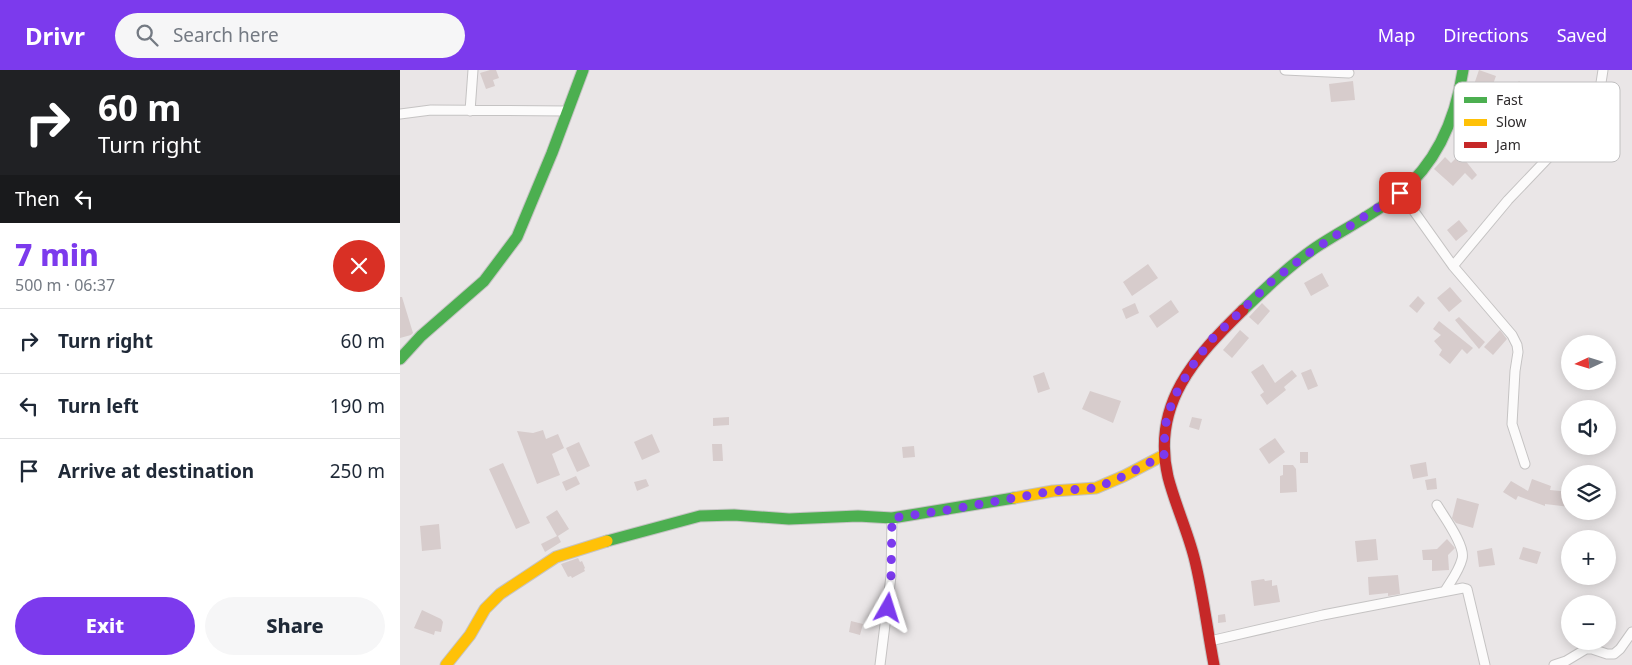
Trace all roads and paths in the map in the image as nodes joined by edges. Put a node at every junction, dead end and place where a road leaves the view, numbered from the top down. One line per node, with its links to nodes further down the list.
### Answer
1 (474, 70): 5 (street)
2 (582, 70): 7 (street)
3 (1285, 70): 4 (street)
4 (1349, 73)
5 (470, 110): 7 (street); 8 (street)
6 (1454, 110): 10 (street)
7 (568, 111): 12 (street)
8 (400, 114)
9 (1544, 162): 11 (street)
10 (1400, 193): 11 (street); 13 (street)
11 (1453, 266): 14 (street)
12 (400, 359)
13 (1164, 455): 16 (street); 19 (street)
14 (1525, 464)
15 (1437, 506): 17 (street)
16 (892, 518): 20 (street); 21 (street)
17 (1444, 591): 19 (street); 23 (street)
18 (1632, 632): 24 (street)
19 (1210, 641): 22 (street)
20 (446, 665)
21 (880, 665)
22 (1214, 665)
23 (1485, 665)
24 (1554, 665)

